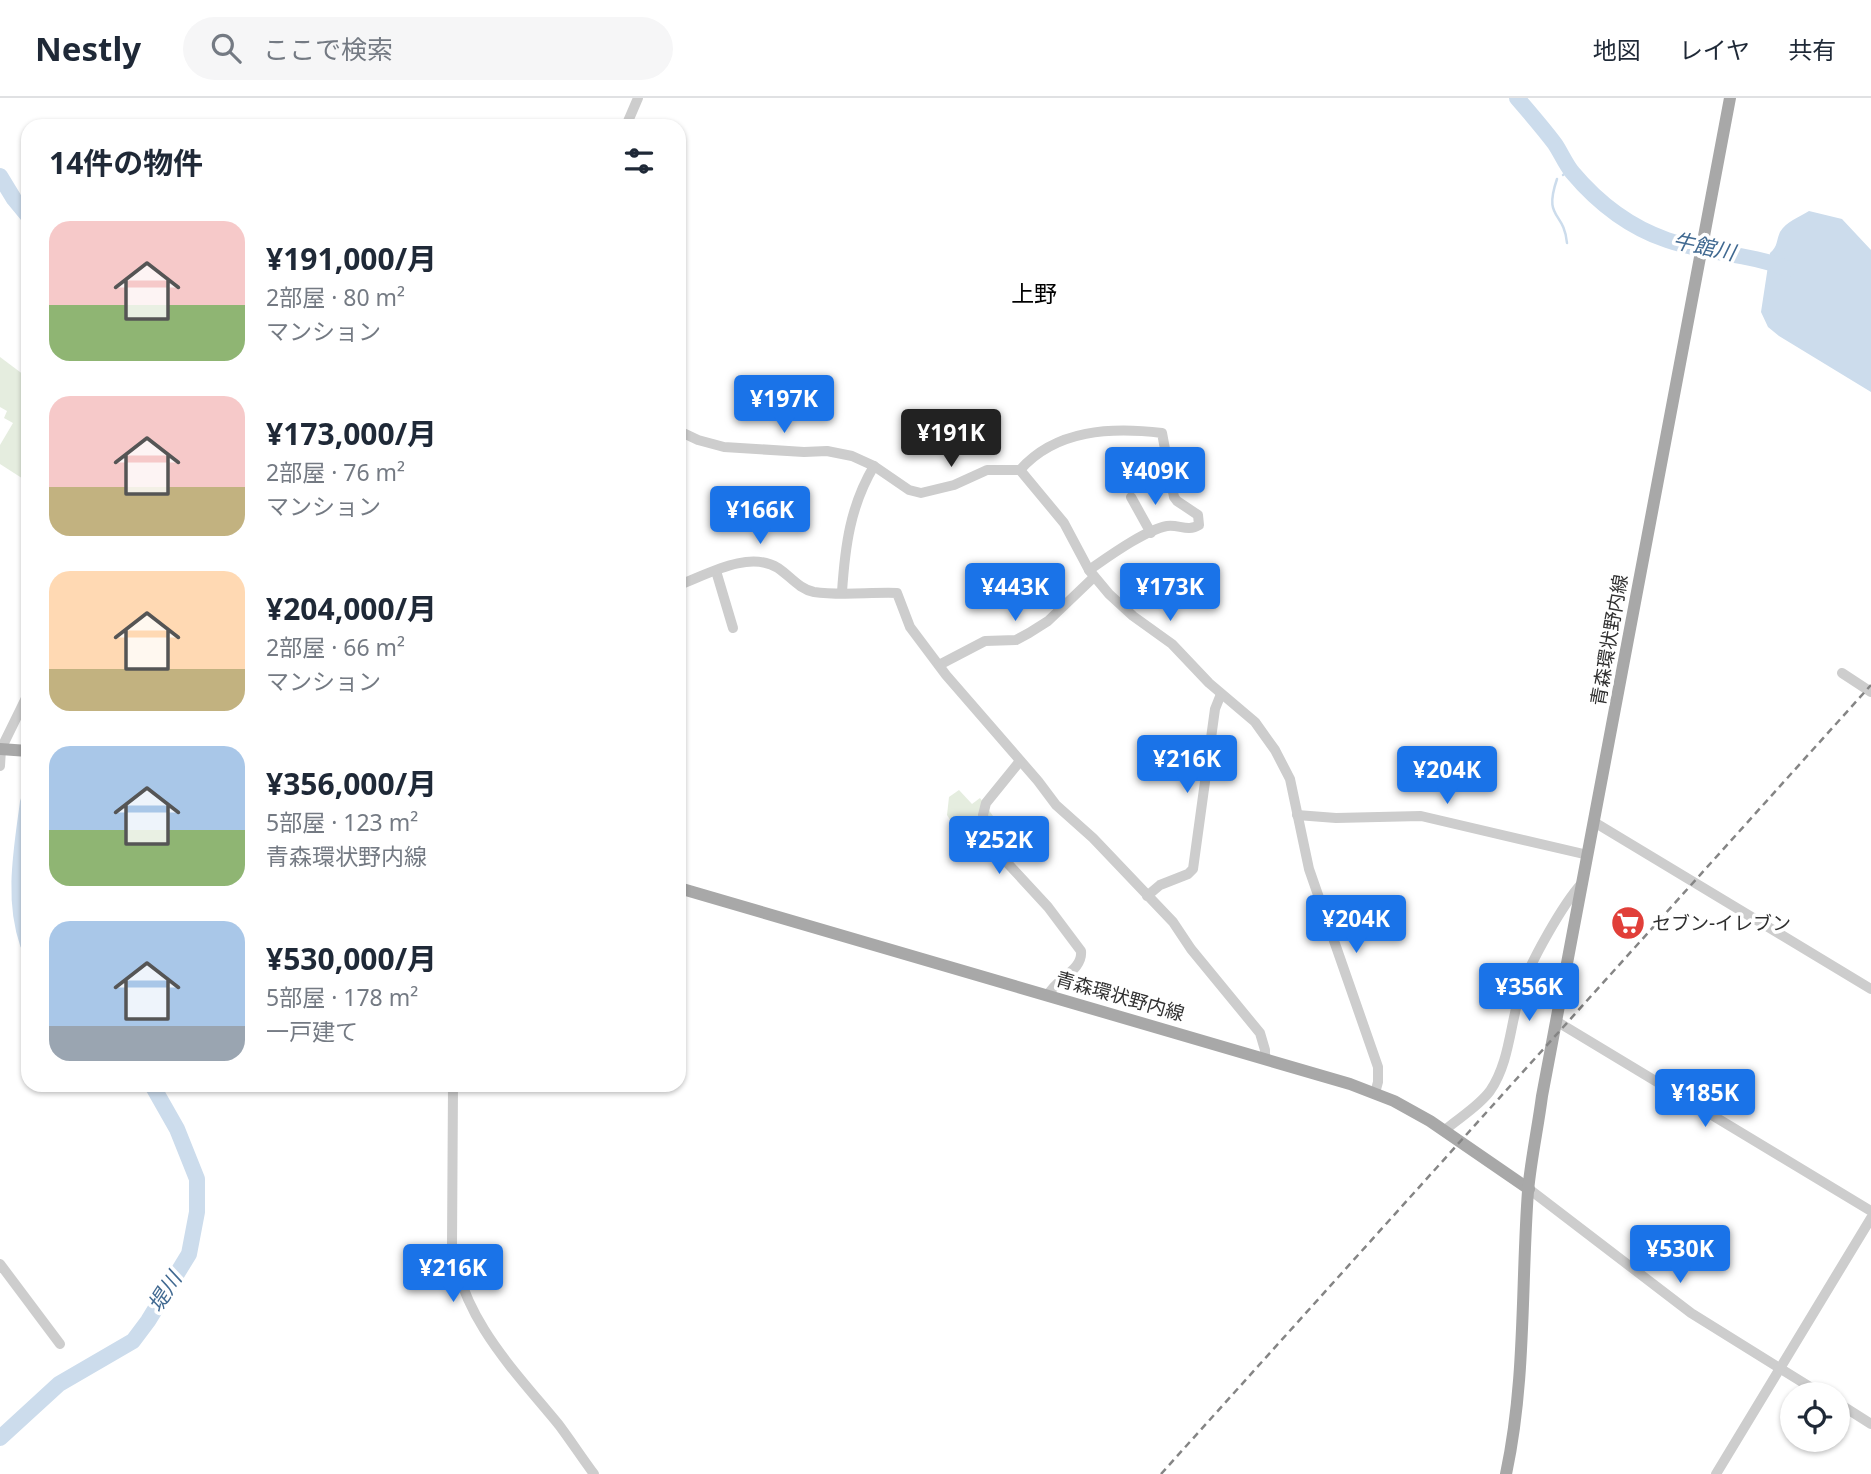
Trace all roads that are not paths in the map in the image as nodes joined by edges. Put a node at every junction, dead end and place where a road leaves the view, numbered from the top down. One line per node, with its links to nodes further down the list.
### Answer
1 (638, 98): 3 (street)
2 (1730, 98): 23 (main road, 青森環状野内線)
3 (629, 119)
4 (686, 434): 5 (street)
5 (874, 466): 6 (street); 12 (street)
6 (1020, 470): 8 (street); 10 (street)
7 (1131, 497): 8 (street)
8 (1151, 533): 10 (street)
9 (716, 571): 11 (street); 12 (street); 13 (street)
10 (1091, 574): 14 (street); 17 (street)
11 (686, 582)
12 (842, 592): 14 (street)
13 (733, 628)
14 (939, 665): 20 (street)
15 (1842, 673): 16 (street)
16 (1871, 692)
17 (1222, 694): 22 (street); 27 (street)
18 (21, 711): 19 (street)
19 (5, 749): 21 (street)
20 (1020, 761): 27 (street); 29 (street)
21 (0, 766)
22 (1297, 815): 24 (street); 33 (street)
23 (1594, 822): 24 (main road, 青森環状野内線); 28 (street)
24 (1588, 855): 25 (main road, 青森環状野内線)
25 (1582, 883): 30 (main road, 青森環状野内線); 34 (street)
26 (686, 890): 29 (main road, 青森環状野内線)
27 (1147, 896): 31 (street)
28 (1871, 989)
29 (1048, 995): 31 (main road, 青森環状野内線)
30 (1556, 1021): 35 (main road, 青森環状野内線); 36 (street)
31 (1265, 1058): 33 (main road, 青森環状野内線)
32 (453, 1092): 44 (street)
33 (1375, 1093): 34 (main road, 青森環状野内線)
34 (1445, 1130): 35 (main road, 青森環状野内線)
35 (1528, 1189): 40 (street); 45 (main road, 青森環状野内線)
36 (1871, 1211)
37 (1871, 1218): 40 (street)
38 (0, 1264): 39 (street)
39 (60, 1344)
40 (1780, 1369): 41 (street); 46 (street)
41 (1802, 1382)
42 (1850, 1411): 43 (street)
43 (1871, 1424)
44 (594, 1474)
45 (1506, 1474)
46 (1716, 1474)

